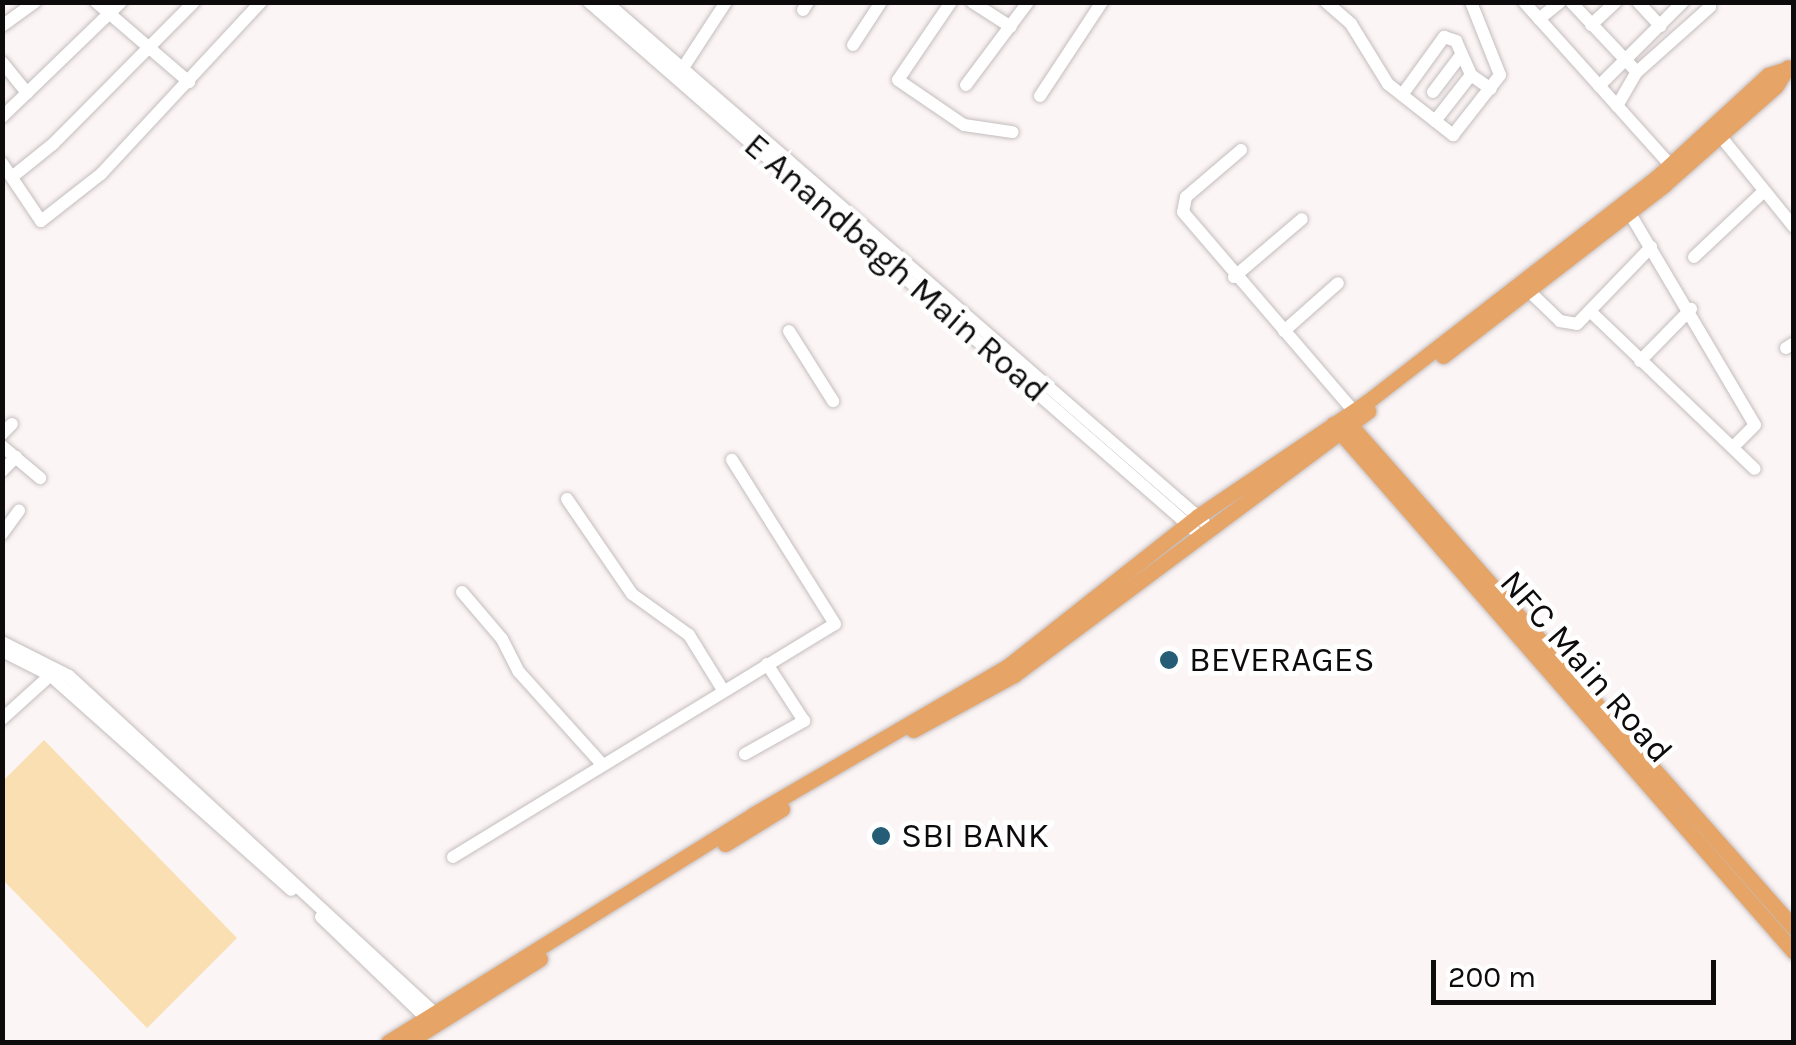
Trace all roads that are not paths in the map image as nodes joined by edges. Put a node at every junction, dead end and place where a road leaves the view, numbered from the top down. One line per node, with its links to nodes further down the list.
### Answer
1 (35, 2): 23 (street)
2 (96, 2): 24 (street)
3 (121, 2): 24 (street)
4 (194, 2): 31 (street)
5 (261, 2): 39 (street)
6 (589, 2): 36 (street, E Anandbagh Main Road)
7 (606, 2): 36 (street, E Anandbagh Main Road)
8 (726, 2): 36 (street)
9 (881, 2): 30 (street)
10 (952, 2): 50 (street)
11 (972, 2): 29 (street)
12 (1028, 2): 29 (street)
13 (1102, 2): 46 (street)
14 (1326, 2): 45 (street)
15 (1471, 2): 42 (street)
16 (1524, 2): 25 (street)
17 (1560, 2): 25 (street)
18 (1571, 2): 26 (street)
19 (1616, 2): 26 (street)
20 (1638, 2): 28 (street)
21 (1683, 2): 28 (street)
22 (1710, 7): 37 (street)
23 (16, 8): 27 (street)
24 (109, 15): 31 (street); 44 (street)
25 (1539, 19): 41 (street)
26 (1591, 25): 33 (street)
27 (2, 26)
28 (1660, 26): 33 (street)
29 (1011, 27): 40 (street)
30 (854, 45)
31 (151, 48): 39 (street); 55 (street)
32 (1460, 55): 38 (street); 43 (street); 45 (street)
33 (1624, 59): 37 (street); 41 (street)
34 (2, 62): 44 (street)
35 (1790, 66): 51 (main road); 54 (main road)
36 (681, 72): 81 (street, E Anandbagh Main Road)
37 (1637, 72): 47 (street)
38 (1471, 75): 42 (street); 49 (street)
39 (189, 82): 55 (street)
40 (966, 85)
41 (1598, 86): 47 (street)
42 (1491, 89): 49 (street)
43 (1433, 92)
44 (28, 93): 48 (street)
45 (1402, 95): 49 (street)
46 (1040, 96)
47 (1616, 106): 54 (street)
48 (2, 117)
49 (1435, 122)
50 (1012, 132)
51 (1720, 137): 56 (street); 57 (main road)
52 (1241, 150): 62 (street)
53 (2, 163): 55 (street)
54 (1670, 166): 71 (main road)
55 (12, 177)
56 (1763, 192): 58 (street); 61 (street)
57 (1629, 212): 60 (street); 64 (main road)
58 (1790, 218)
59 (1302, 219): 62 (street)
60 (1651, 247): 65 (street); 66 (street)
61 (1694, 257)
62 (1234, 277): 67 (street)
63 (1338, 284): 67 (street)
64 (1528, 290): 66 (street); 71 (main road)
65 (1691, 309): 69 (street); 73 (street)
66 (1590, 312): 69 (street)
67 (1284, 331): 71 (street)
68 (789, 332): 70 (street)
69 (1640, 361): 73 (street)
70 (833, 401)
71 (1343, 421): 81 (main road); 93 (main road, NFC Main Road); 94 (main road, NFC Main Road)
72 (2, 446): 74 (street)
73 (1732, 447): 76 (street)
74 (16, 457): 77 (street); 78 (street)
75 (732, 460): 86 (street)
76 (1754, 469)
77 (2, 472)
78 (40, 478)
79 (567, 499): 88 (street)
80 (20, 511): 82 (street)
81 (1199, 526): 95 (main road)
82 (2, 534)
83 (462, 592): 91 (street)
84 (2, 642): 87 (street)
85 (2, 651): 87 (street)
86 (767, 664): 88 (street); 90 (street)
87 (54, 672): 89 (street); 95 (street)
88 (723, 690): 91 (street)
89 (2, 719)
90 (745, 754)
91 (601, 763): 92 (street)
92 (453, 857)
93 (1794, 928)
94 (1794, 952)
95 (435, 1019): 96 (main road); 97 (main road)
96 (388, 1042)
97 (408, 1042)

